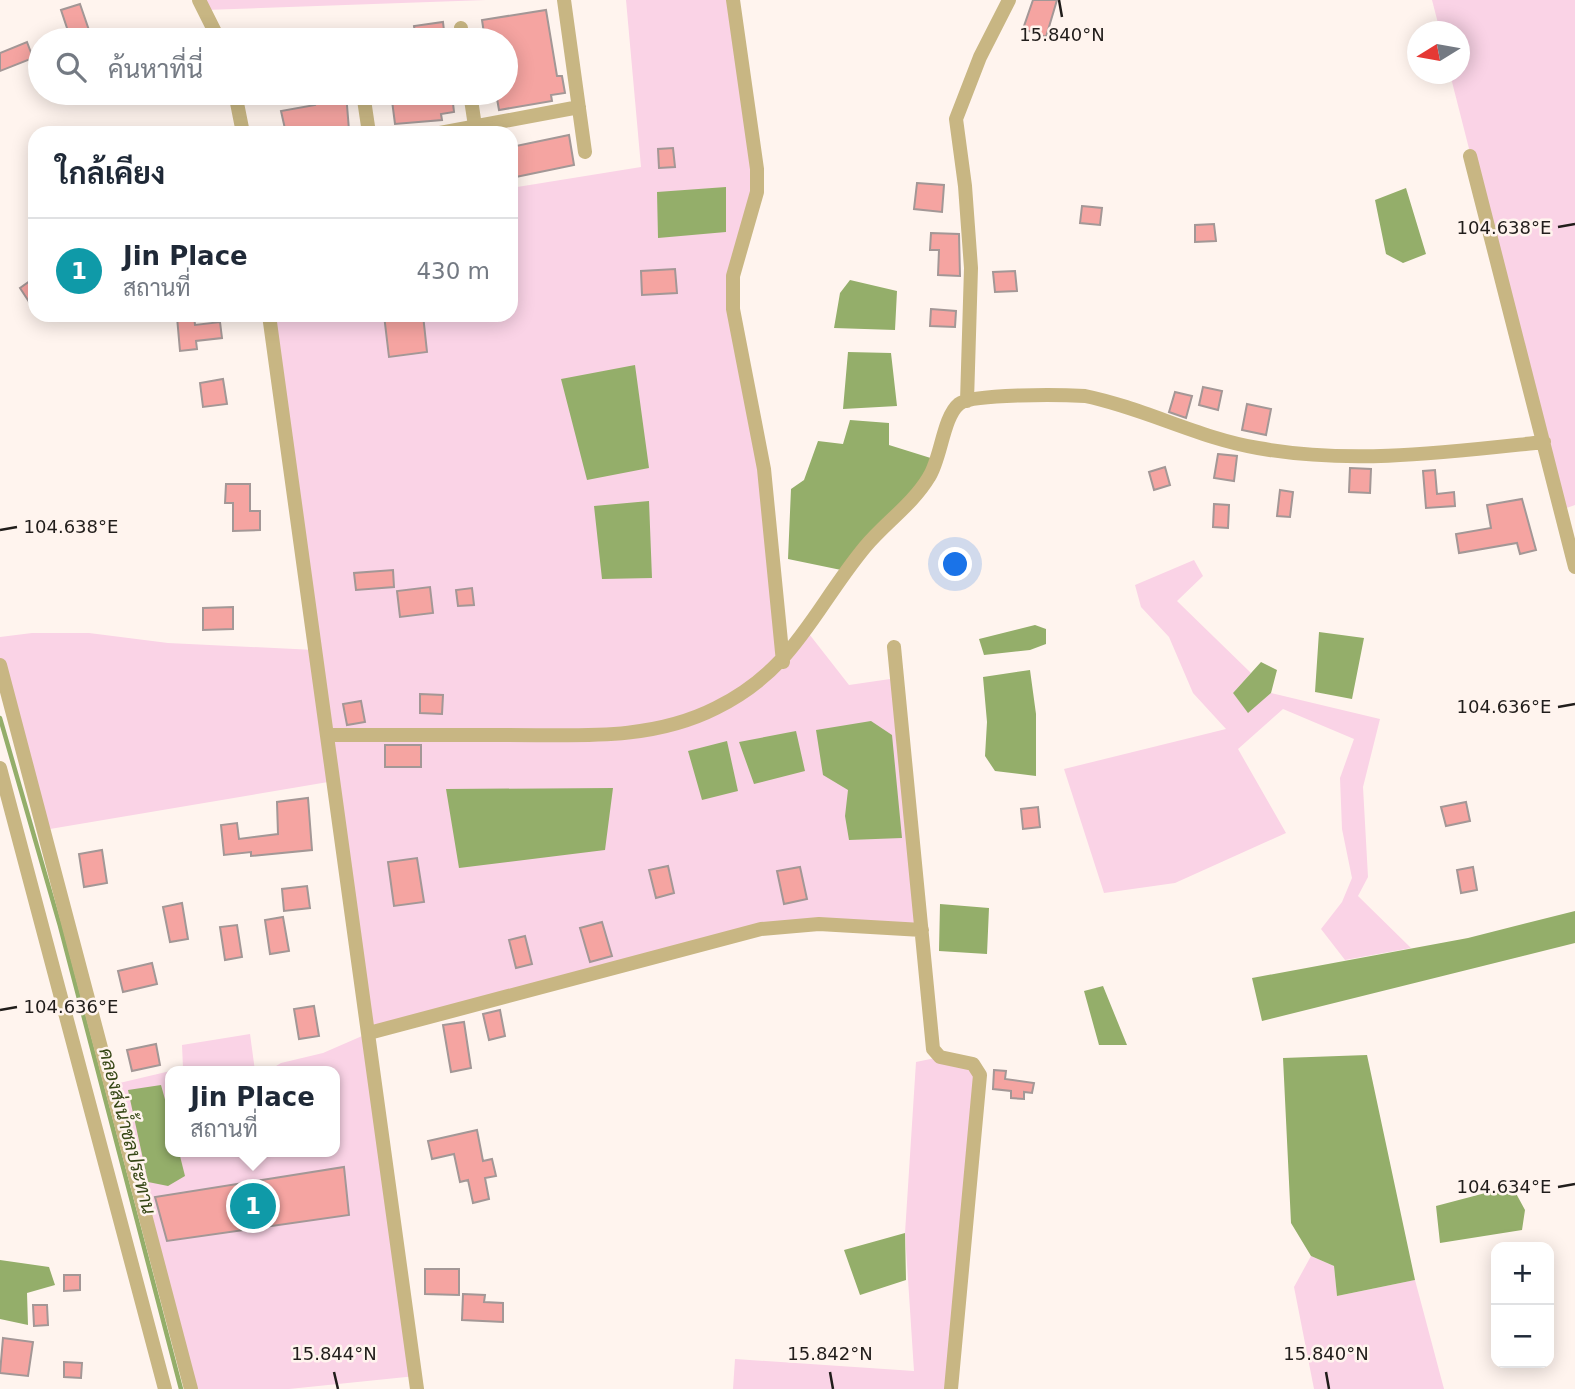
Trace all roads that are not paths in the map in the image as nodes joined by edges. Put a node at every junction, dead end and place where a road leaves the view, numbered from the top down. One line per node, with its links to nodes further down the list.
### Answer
1 (199, 0): 5 (street)
2 (564, 0): 9 (street)
3 (733, 0): 21 (street)
4 (1009, 0): 16 (street)
5 (213, 28)
6 (237, 105): 10 (street)
7 (365, 105): 11 (street)
8 (472, 105): 12 (street)
9 (579, 107): 12 (street); 13 (street)
10 (242, 126)
11 (368, 126)
12 (475, 126)
13 (585, 152)
14 (1470, 156): 17 (street)
15 (270, 322): 23 (street)
16 (967, 401): 17 (street); 21 (street)
17 (1544, 442): 18 (street)
18 (1568, 508): 19 (street)
19 (1575, 567)
20 (894, 647): 25 (street)
21 (783, 662): 23 (street)
22 (0, 665): 28 (street)
23 (328, 735): 26 (street)
24 (0, 768): 27 (street)
25 (922, 930): 26 (street); 30 (street)
26 (369, 1033): 29 (street)
27 (164, 1389)
28 (191, 1389)
29 (417, 1389)
30 (951, 1389)

